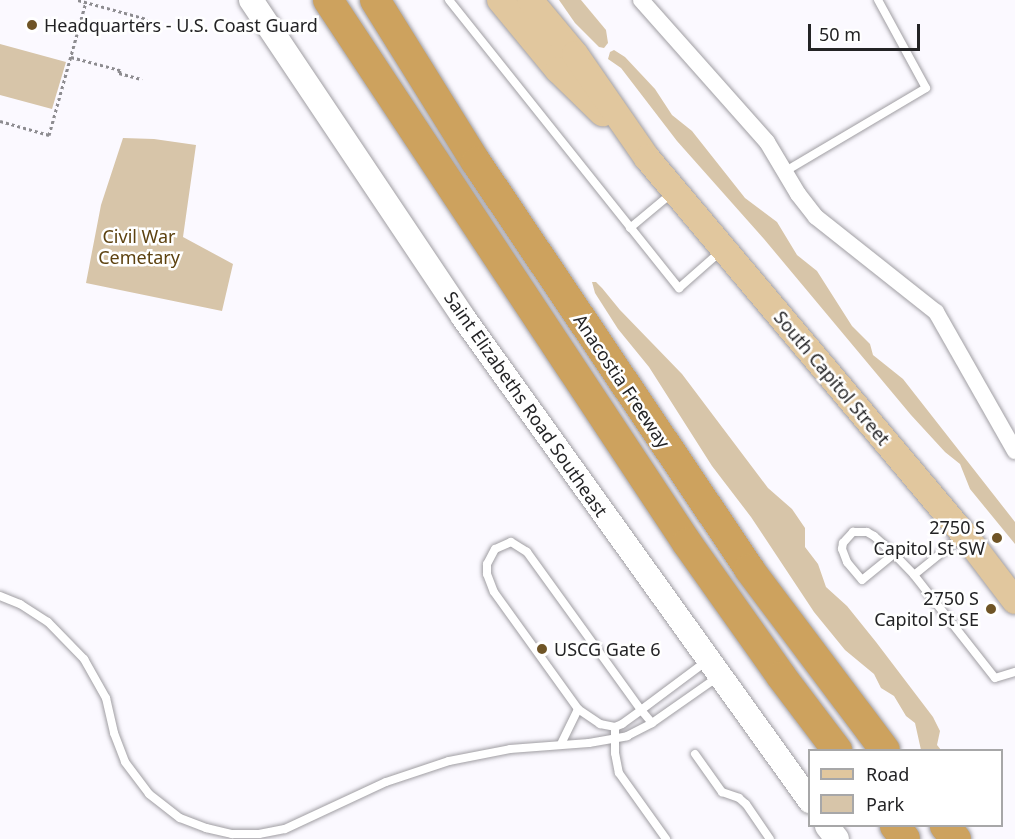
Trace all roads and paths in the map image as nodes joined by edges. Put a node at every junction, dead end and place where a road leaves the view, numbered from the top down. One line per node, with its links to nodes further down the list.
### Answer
1 (78, 0): 10 (path)
2 (251, 0): 26 (main road, Saint Elizabeths Road Southeast)
3 (328, 0): 34 (highway, Anacostia Freeway)
4 (375, 0): 35 (highway, Anacostia Freeway)
5 (449, 0): 18 (lane)
6 (500, 0): 15 (main road)
7 (530, 0): 15 (main road)
8 (641, 0): 16 (street)
9 (878, 0): 16 (lane)
10 (86, 2): 11 (path); 12 (path)
11 (147, 19)
12 (71, 57): 13 (path); 14 (path)
13 (142, 79)
14 (0, 121)
15 (647, 158): 17 (main road, South Capitol Street)
16 (784, 172): 20 (street)
17 (675, 191): 18 (lane); 19 (main road, South Capitol Street)
18 (630, 228): 19 (lane)
19 (724, 249): 21 (main road, South Capitol Street)
20 (1015, 451)
21 (964, 534): 23 (lane); 25 (main road, South Capitol Street)
22 (894, 554): 22 (lane); 23 (lane)
23 (914, 575): 27 (lane)
24 (0, 596): 33 (lane)
25 (1015, 601)
26 (714, 668): 29 (lane); 30 (lane); 37 (main road, Saint Elizabeths Road Southeast)
27 (1015, 672)
28 (578, 709): 29 (lane); 31 (lane); 33 (lane)
29 (641, 711): 30 (lane); 31 (lane)
30 (652, 723): 32 (lane)
31 (615, 727): 32 (lane)
32 (616, 740): 33 (lane); 39 (lane)
33 (561, 744)
34 (836, 749)
35 (884, 749)
36 (695, 754): 40 (lane)
37 (808, 798)
38 (947, 827): 41 (highway)
39 (666, 839)
40 (770, 839)
41 (956, 839)

